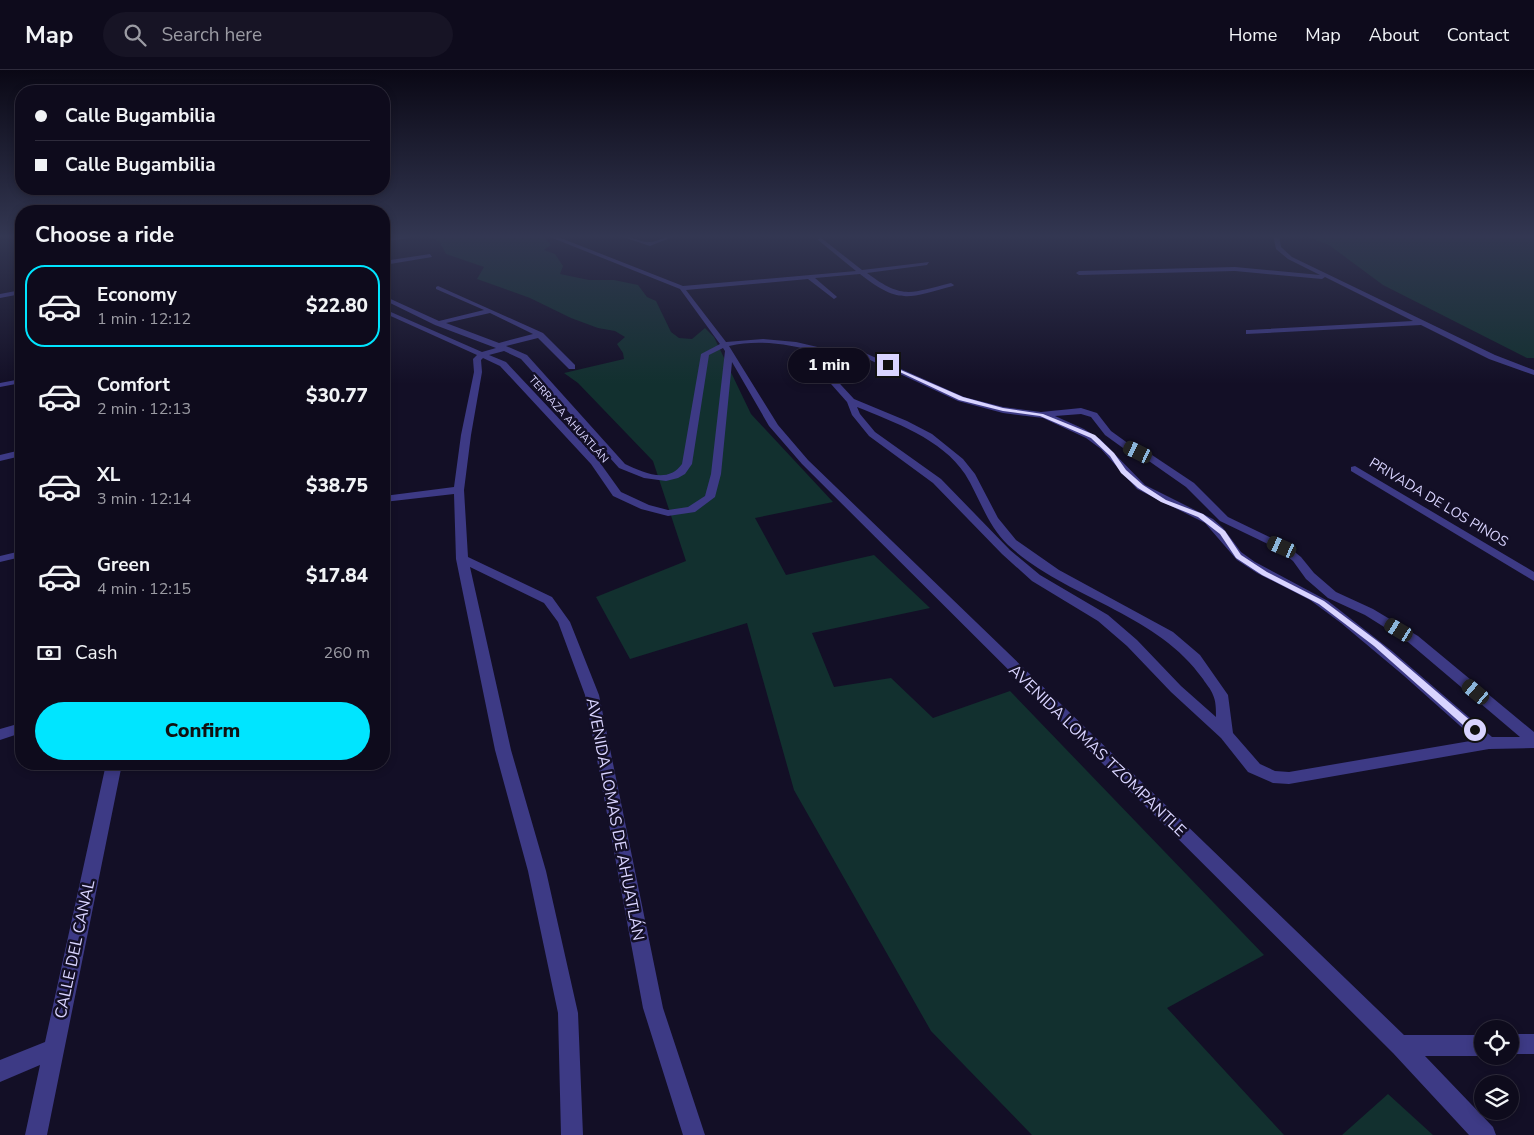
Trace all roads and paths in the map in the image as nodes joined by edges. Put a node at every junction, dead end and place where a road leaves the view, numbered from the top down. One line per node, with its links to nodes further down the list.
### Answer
1 (674, 285): 10 (street)
2 (720, 285): 10 (street)
3 (819, 285): 13 (street)
4 (883, 285): 5 (street)
5 (951, 285)
6 (1344, 285): 18 (street)
7 (15, 286): 8 (street)
8 (0, 288)
9 (438, 288): 15 (street)
10 (682, 288): 22 (street, AVENIDA LOMAS TZOMPANTLE)
11 (15, 293): 12 (street)
12 (0, 296)
13 (834, 297)
14 (390, 301): 17 (street, TERRAZA AHUATLÁN)
15 (491, 311): 17 (street); 20 (street)
16 (390, 315): 23 (street, TERRAZA AHUATLÁN)
17 (438, 323): 21 (street, TERRAZA AHUATLÁN)
18 (1422, 323): 19 (street); 26 (street)
19 (1249, 332)
20 (540, 335): 21 (street); 25 (street)
21 (501, 347): 22 (street, TERRAZA AHUATLÁN); 23 (street)
22 (726, 348): 23 (street, TERRAZA AHUATLÁN); 24 (street); 24 (street); 58 (street, AVENIDA LOMAS TZOMPANTLE)
23 (479, 352): 38 (street)
24 (819, 353): 31 (street); 32 (street)
25 (572, 367)
26 (1534, 373)
27 (15, 382): 28 (street)
28 (0, 385)
29 (15, 388): 30 (street)
30 (0, 391)
31 (851, 401): 45 (street); 47 (street)
32 (1041, 415): 33 (street); 34 (street)
33 (1108, 433): 34 (street); 40 (street)
34 (1093, 437): 41 (street)
35 (15, 454): 36 (street)
36 (0, 458)
37 (1355, 468): 46 (street, PRIVADA DE LOS PINOS)
38 (460, 490): 39 (street); 44 (street)
39 (390, 498)
40 (1224, 519): 41 (street); 48 (street)
41 (1210, 522): 48 (street)
42 (15, 555): 43 (street)
43 (0, 559)
44 (462, 559): 62 (street); 63 (street, AVENIDA LOMAS DE AHUATLÁN)
45 (1055, 572): 47 (street); 50 (street)
46 (1534, 577)
47 (1036, 578): 50 (street)
48 (1327, 599): 52 (street); 53 (street)
49 (15, 730): 51 (street)
50 (1226, 734): 53 (street)
51 (0, 735)
52 (1534, 741): 53 (street)
53 (1489, 743)
54 (113, 770): 59 (street, CALLE DEL CANAL)
55 (1474, 1044): 58 (street)
56 (1519, 1044): 57 (street)
57 (1534, 1044)
58 (1400, 1046): 64 (street, AVENIDA LOMAS TZOMPANTLE)
59 (53, 1049): 60 (street); 61 (street, CALLE DEL CANAL)
60 (0, 1071)
61 (36, 1135)
62 (572, 1135)
63 (694, 1135)
64 (1485, 1135)

